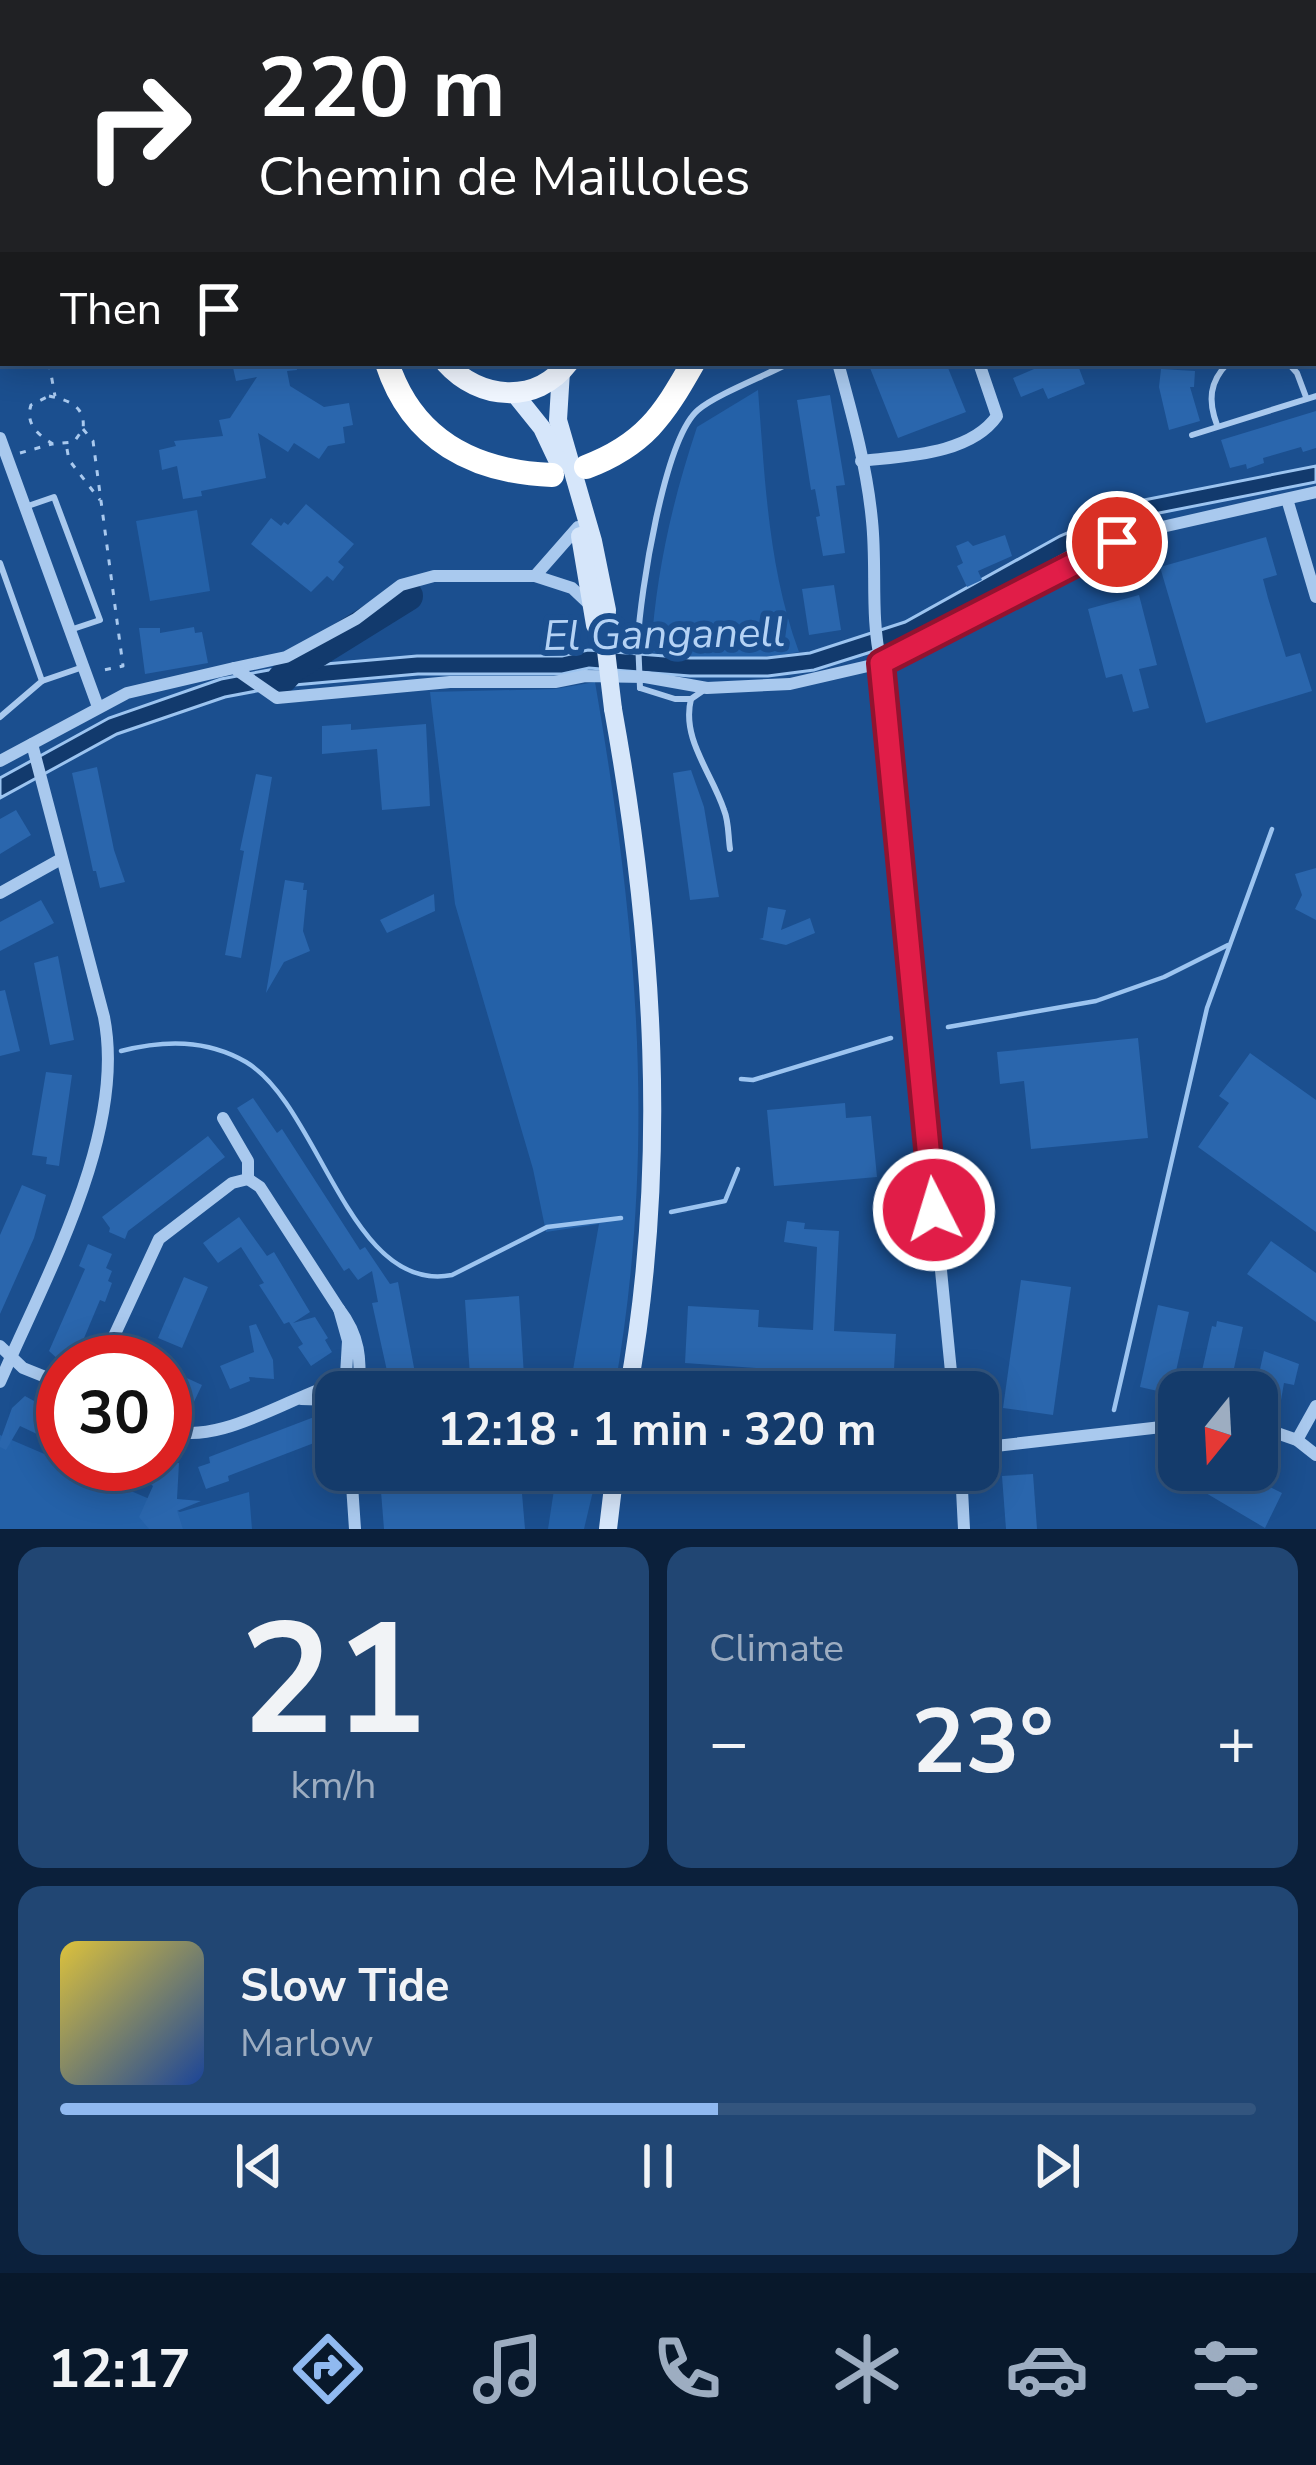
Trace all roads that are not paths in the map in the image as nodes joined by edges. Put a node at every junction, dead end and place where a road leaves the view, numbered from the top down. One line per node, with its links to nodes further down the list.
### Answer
1 (389, 366): 19 (highway)
2 (450, 366): 10 (main road)
3 (691, 366): 18 (highway)
4 (783, 366): 35 (lane, bridge)
5 (839, 366): 17 (street)
6 (980, 366): 17 (street)
7 (1226, 366): 13 (lane)
8 (1291, 366): 12 (lane)
9 (565, 367): 10 (main road); 16 (main road)
10 (514, 393): 16 (main road)
11 (1316, 396): 12 (lane)
12 (1306, 398): 13 (lane)
13 (1217, 425): 14 (lane)
14 (1192, 435)
15 (0, 438): 22 (street)
16 (559, 446): 23 (main road); 29 (main road)
17 (861, 461): 30 (street)
18 (586, 467)
19 (551, 475)
20 (1316, 492): 21 (street)
21 (1287, 499): 26 (street); 30 (street)
22 (25, 507): 28 (street); 28 (lane)
23 (578, 527): 25 (street); 27 (main road)
24 (0, 563): 33 (lane)
25 (536, 576): 27 (street); 32 (street)
26 (1316, 597)
27 (592, 606): 29 (main road)
28 (69, 630): 31 (street)
29 (605, 642): 49 (main road, bridge)
30 (880, 660): 34 (street); 50 (street)
31 (84, 671): 33 (lane); 36 (street)
32 (237, 671): 34 (street); 36 (street)
33 (42, 681): 37 (lane)
34 (707, 688): 35 (lane)
35 (691, 699): 40 (lane)
36 (98, 707): 38 (street)
37 (0, 717)
38 (34, 750): 39 (street); 41 (street)
39 (0, 761)
40 (730, 849)
41 (61, 859): 42 (street); 47 (street)
42 (0, 893)
43 (223, 1118): 44 (street)
44 (248, 1179): 45 (street); 48 (street)
45 (114, 1335)
46 (0, 1346): 47 (street)
47 (10, 1358): 51 (street); 52 (street)
48 (357, 1371)
49 (632, 1371)
50 (951, 1371)
51 (36, 1373)
52 (0, 1382)
53 (315, 1388): 54 (street)
54 (293, 1400): 55 (street); 59 (street)
55 (315, 1400)
56 (1316, 1406): 60 (street)
57 (1158, 1427): 61 (street)
58 (1278, 1433): 60 (street)
59 (192, 1435)
60 (1298, 1440): 62 (street)
61 (999, 1446)
62 (1316, 1455)
63 (353, 1491): 66 (street)
64 (613, 1491): 67 (main road)
65 (962, 1491): 68 (street)
66 (356, 1529)
67 (608, 1529)
68 (964, 1529)

